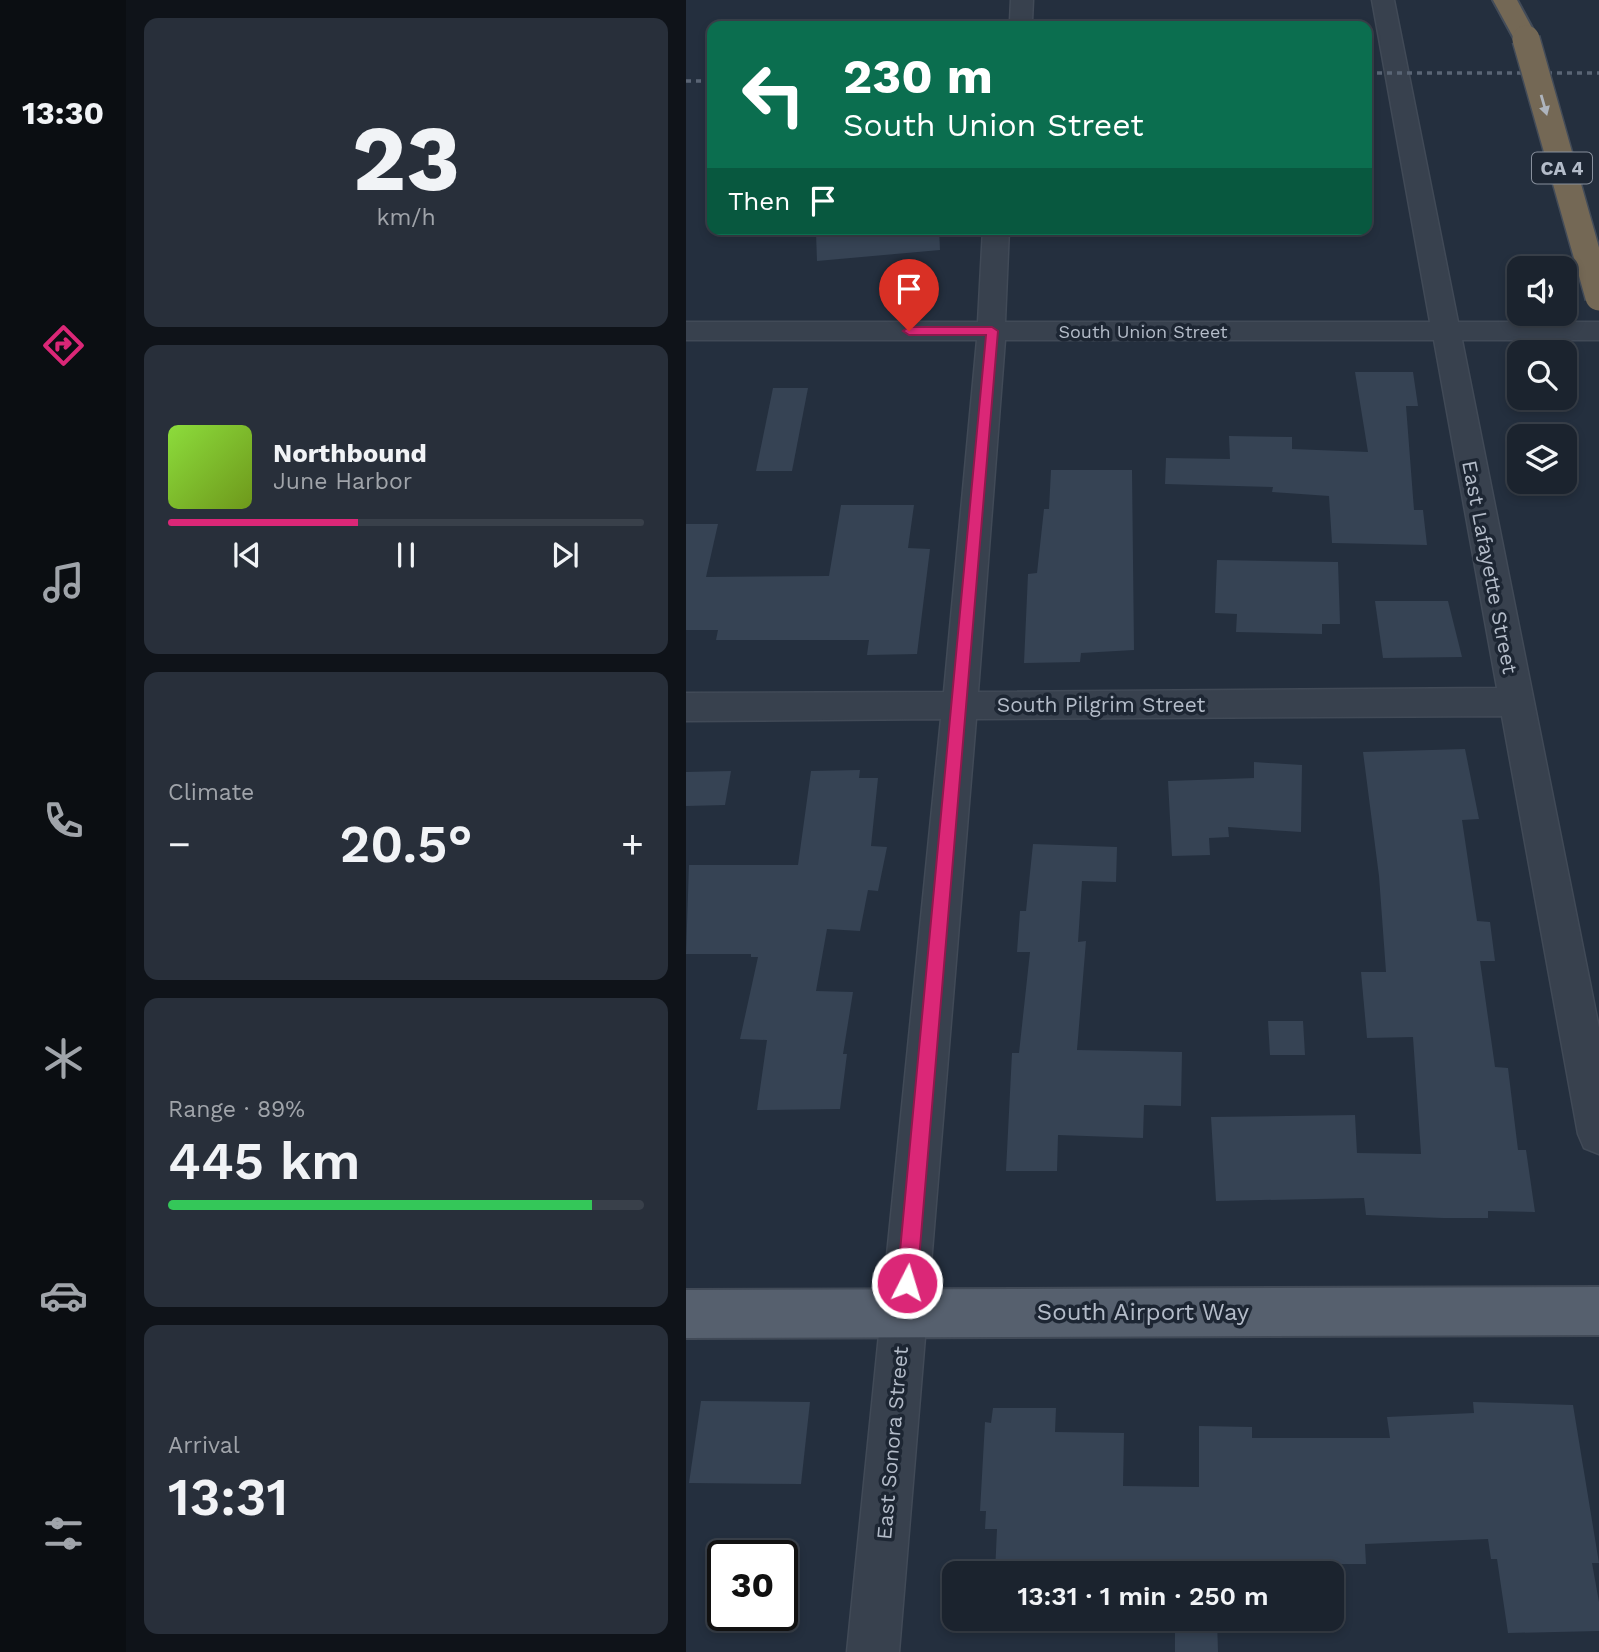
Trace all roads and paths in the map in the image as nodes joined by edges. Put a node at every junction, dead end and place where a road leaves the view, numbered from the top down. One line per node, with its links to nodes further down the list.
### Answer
1 (1383, 0): 10 (street, East Lafayette Street)
2 (1505, 0): 4 (highway)
3 (1515, 0): 4 (highway, CA 4)
4 (1526, 39): 6 (highway, CA 4, one-way to 6, bridge)
5 (996, 235): 8 (street, East Sonora Street)
6 (1599, 297)
7 (686, 331): 8 (street, South Union Street)
8 (992, 331): 10 (street, South Union Street); 12 (street, East Sonora Street)
9 (1599, 331): 10 (street, South Union Street)
10 (1448, 332): 11 (street, East Lafayette Street)
11 (1516, 702): 12 (street, South Pilgrim Street); 14 (street, East Lafayette Street)
12 (959, 705): 13 (street, South Pilgrim Street); 16 (street, East Sonora Street)
13 (686, 707)
14 (1599, 1134)
15 (1599, 1311): 16 (main road, South Airport Way)
16 (904, 1313): 17 (main road, South Airport Way); 18 (street, East Sonora Street)
17 (686, 1314)
18 (873, 1652)

